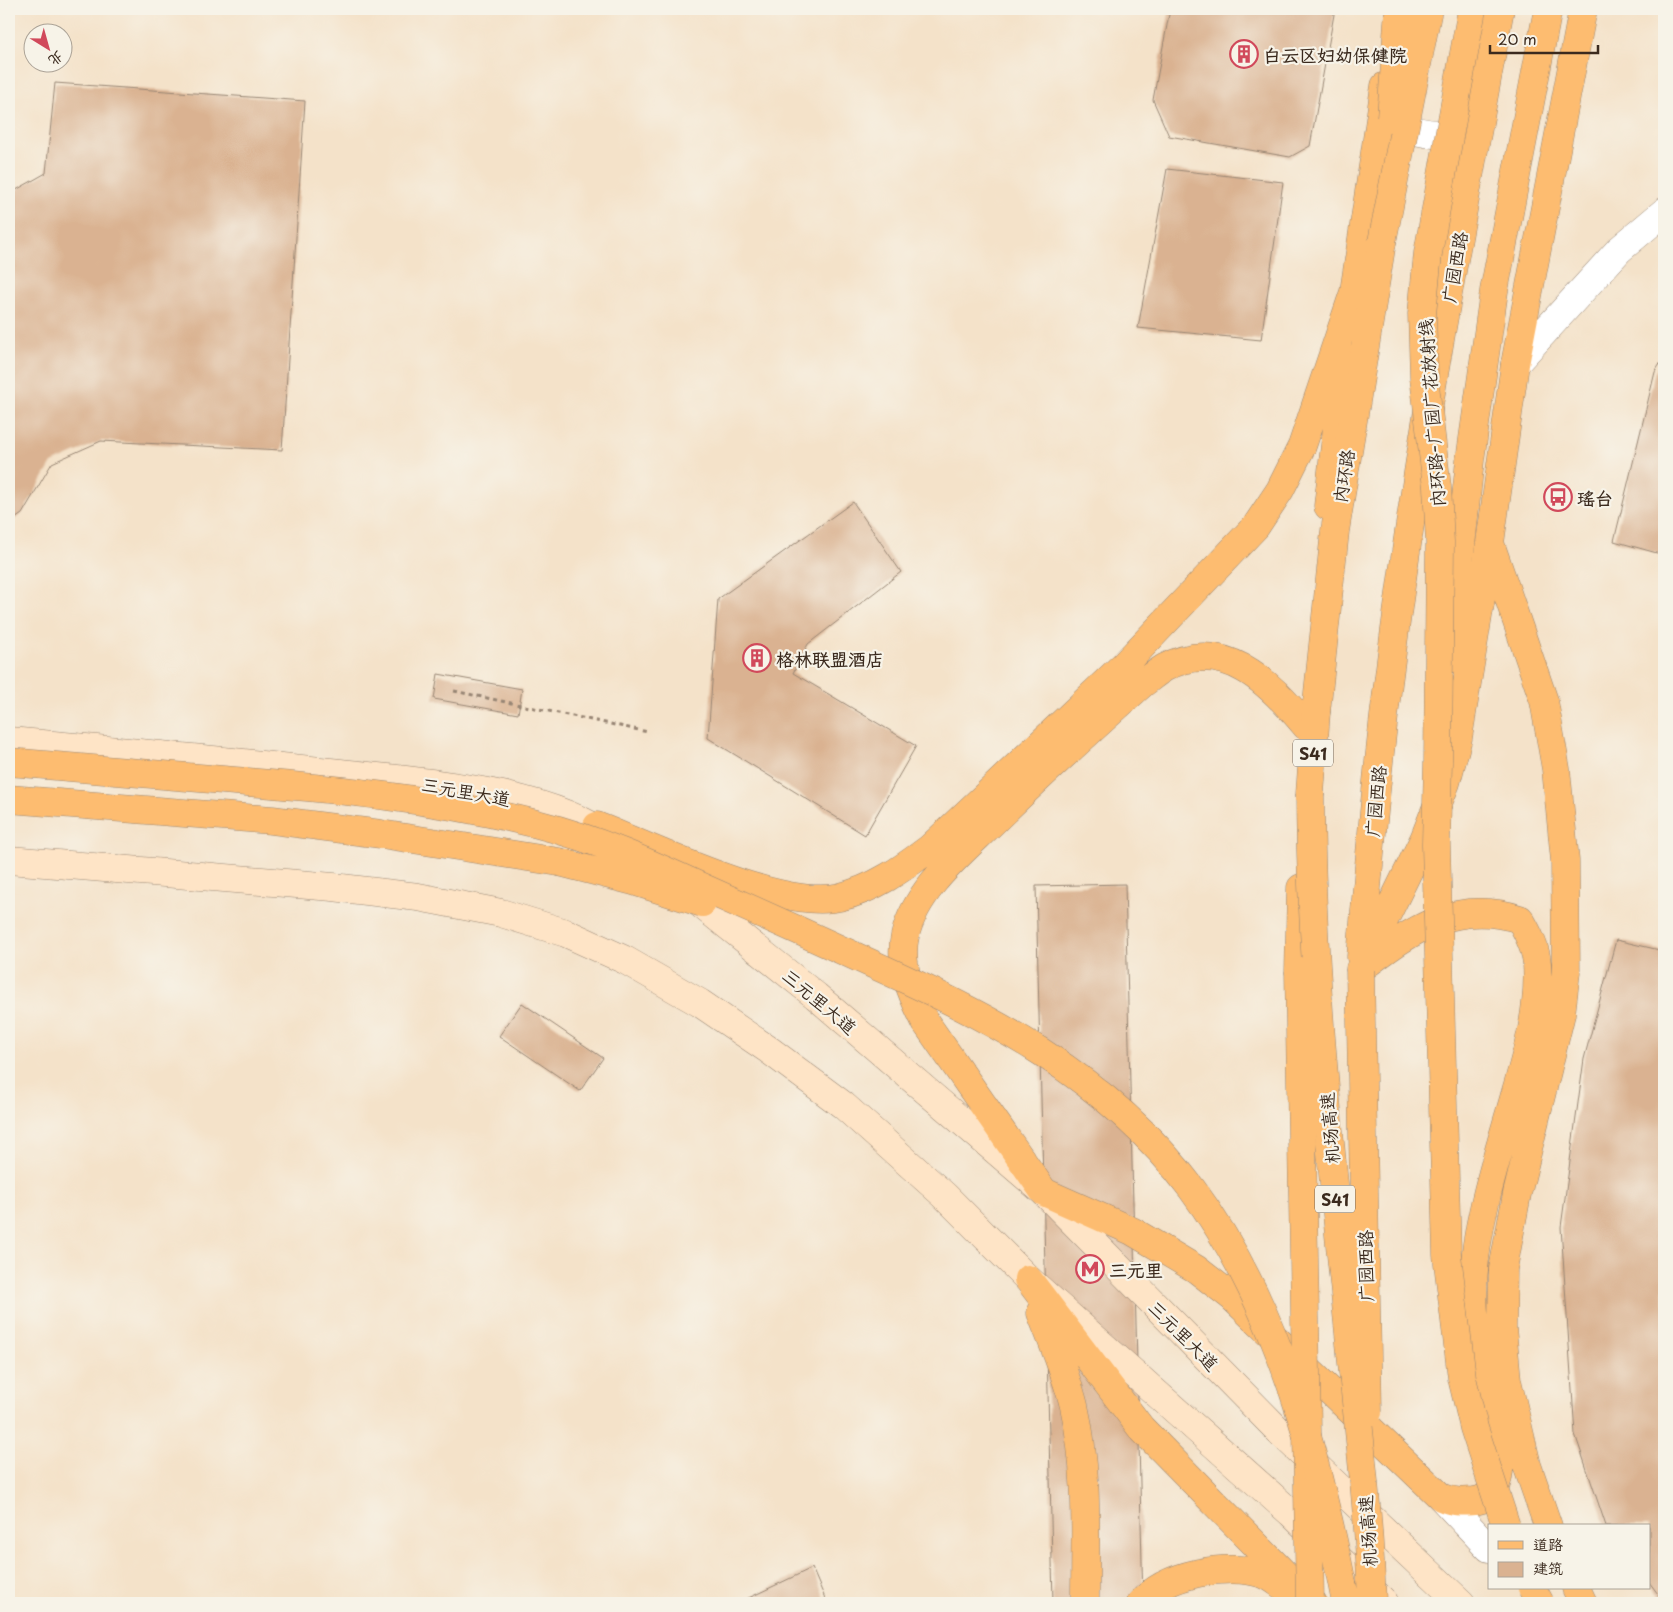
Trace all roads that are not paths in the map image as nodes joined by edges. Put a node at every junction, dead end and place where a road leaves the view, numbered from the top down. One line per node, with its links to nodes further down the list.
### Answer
1 (1399, 9): 7 (main road); 10 (main road, bridge)
2 (1428, 9): 10 (main road, bridge)
3 (1472, 9): 16 (main road, 内环路-广园广花放射线, bridge)
4 (1500, 9): 8 (main road, 广园西路)
5 (1548, 9): 16 (main road, bridge)
6 (1583, 9): 12 (main road)
7 (1381, 106): 8 (street); 11 (main road)
8 (1477, 132): 22 (main road, 广园西路)
9 (1664, 212): 12 (street)
10 (1382, 242): 14 (main road, 内环路)
11 (1355, 288): 14 (main road); 19 (main road)
12 (1515, 364): 13 (main road)
13 (1490, 543): 22 (main road); 27 (main road)
14 (1311, 719): 23 (main road); 34 (main road, bridge); 36 (main road, 机场高速 / S41, bridge)
15 (9, 741): 19 (main road, 三元里大道)
16 (1438, 761): 26 (main road, bridge)
17 (9, 762): 21 (main road, bridge)
18 (9, 799): 21 (main road, bridge)
19 (596, 826): 23 (main road, 三元里大道)
20 (9, 860): 24 (main road)
21 (877, 966): 35 (main road, bridge)
22 (1360, 969): 25 (main road); 36 (main road, 广园西路, bridge)
23 (1044, 1192): 25 (main road); 38 (main road, 三元里大道)
24 (1028, 1279): 32 (main road); 34 (main road); 37 (main road)
25 (1441, 1497): 28 (street)
26 (1505, 1524)
27 (1547, 1524)
28 (1488, 1547)
29 (1529, 1590): 39 (street)
30 (1533, 1590): 39 (main road, bridge)
31 (1577, 1590): 40 (main road)
32 (1085, 1603)
33 (1141, 1603): 34 (main road)
34 (1311, 1603)
35 (1346, 1603)
36 (1371, 1603)
37 (1385, 1603)
38 (1460, 1603)
39 (1541, 1603)
40 (1582, 1603)

